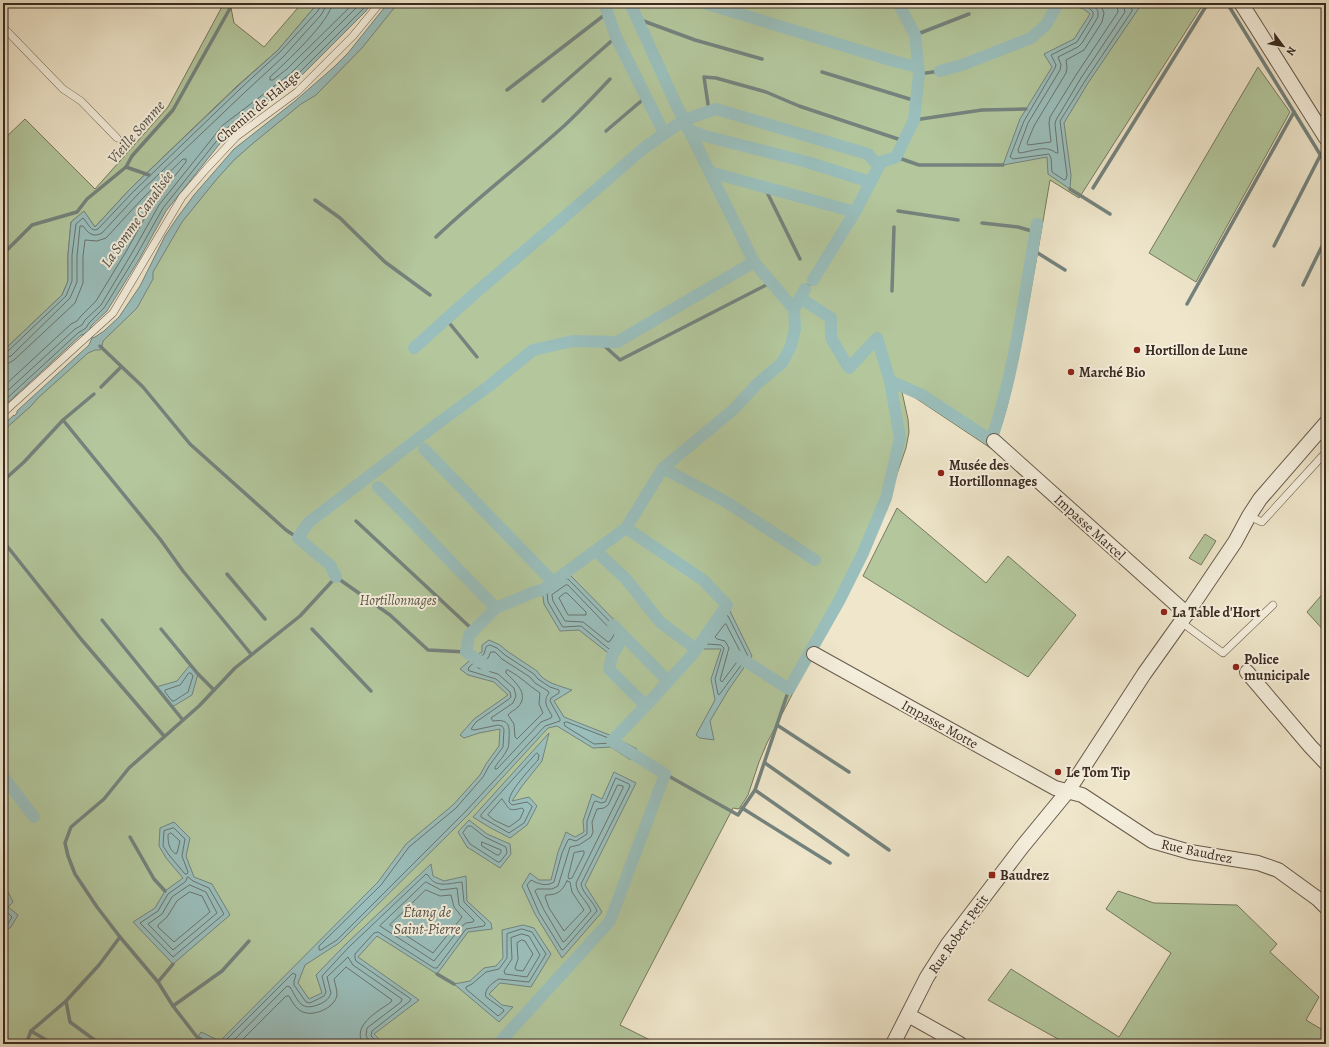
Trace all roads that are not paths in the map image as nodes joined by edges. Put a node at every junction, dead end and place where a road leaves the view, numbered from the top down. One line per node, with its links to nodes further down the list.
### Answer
1 (380, 3): 6 (lane, Chemin de Halage)
2 (1241, 3): 5 (street)
3 (3, 27): 4 (lane)
4 (117, 138)
5 (1326, 138)
6 (3, 413)
7 (1326, 423): 10 (street, Rue Robert Petit)
8 (994, 441): 12 (street, Impasse Marcel)
9 (1326, 452): 10 (lane)
10 (1249, 516): 12 (street, Rue Robert Petit)
11 (1273, 605): 12 (lane)
12 (1184, 618): 16 (street, Rue Robert Petit)
13 (814, 654): 16 (street, Impasse Motte)
14 (1247, 672): 15 (street)
15 (1326, 763)
16 (1068, 791): 17 (street, Rue Baudrez); 18 (street, Rue Robert Petit)
17 (1326, 906)
18 (908, 1015): 19 (street, Rue Robert Petit); 20 (street)
19 (893, 1044)
20 (960, 1044)

